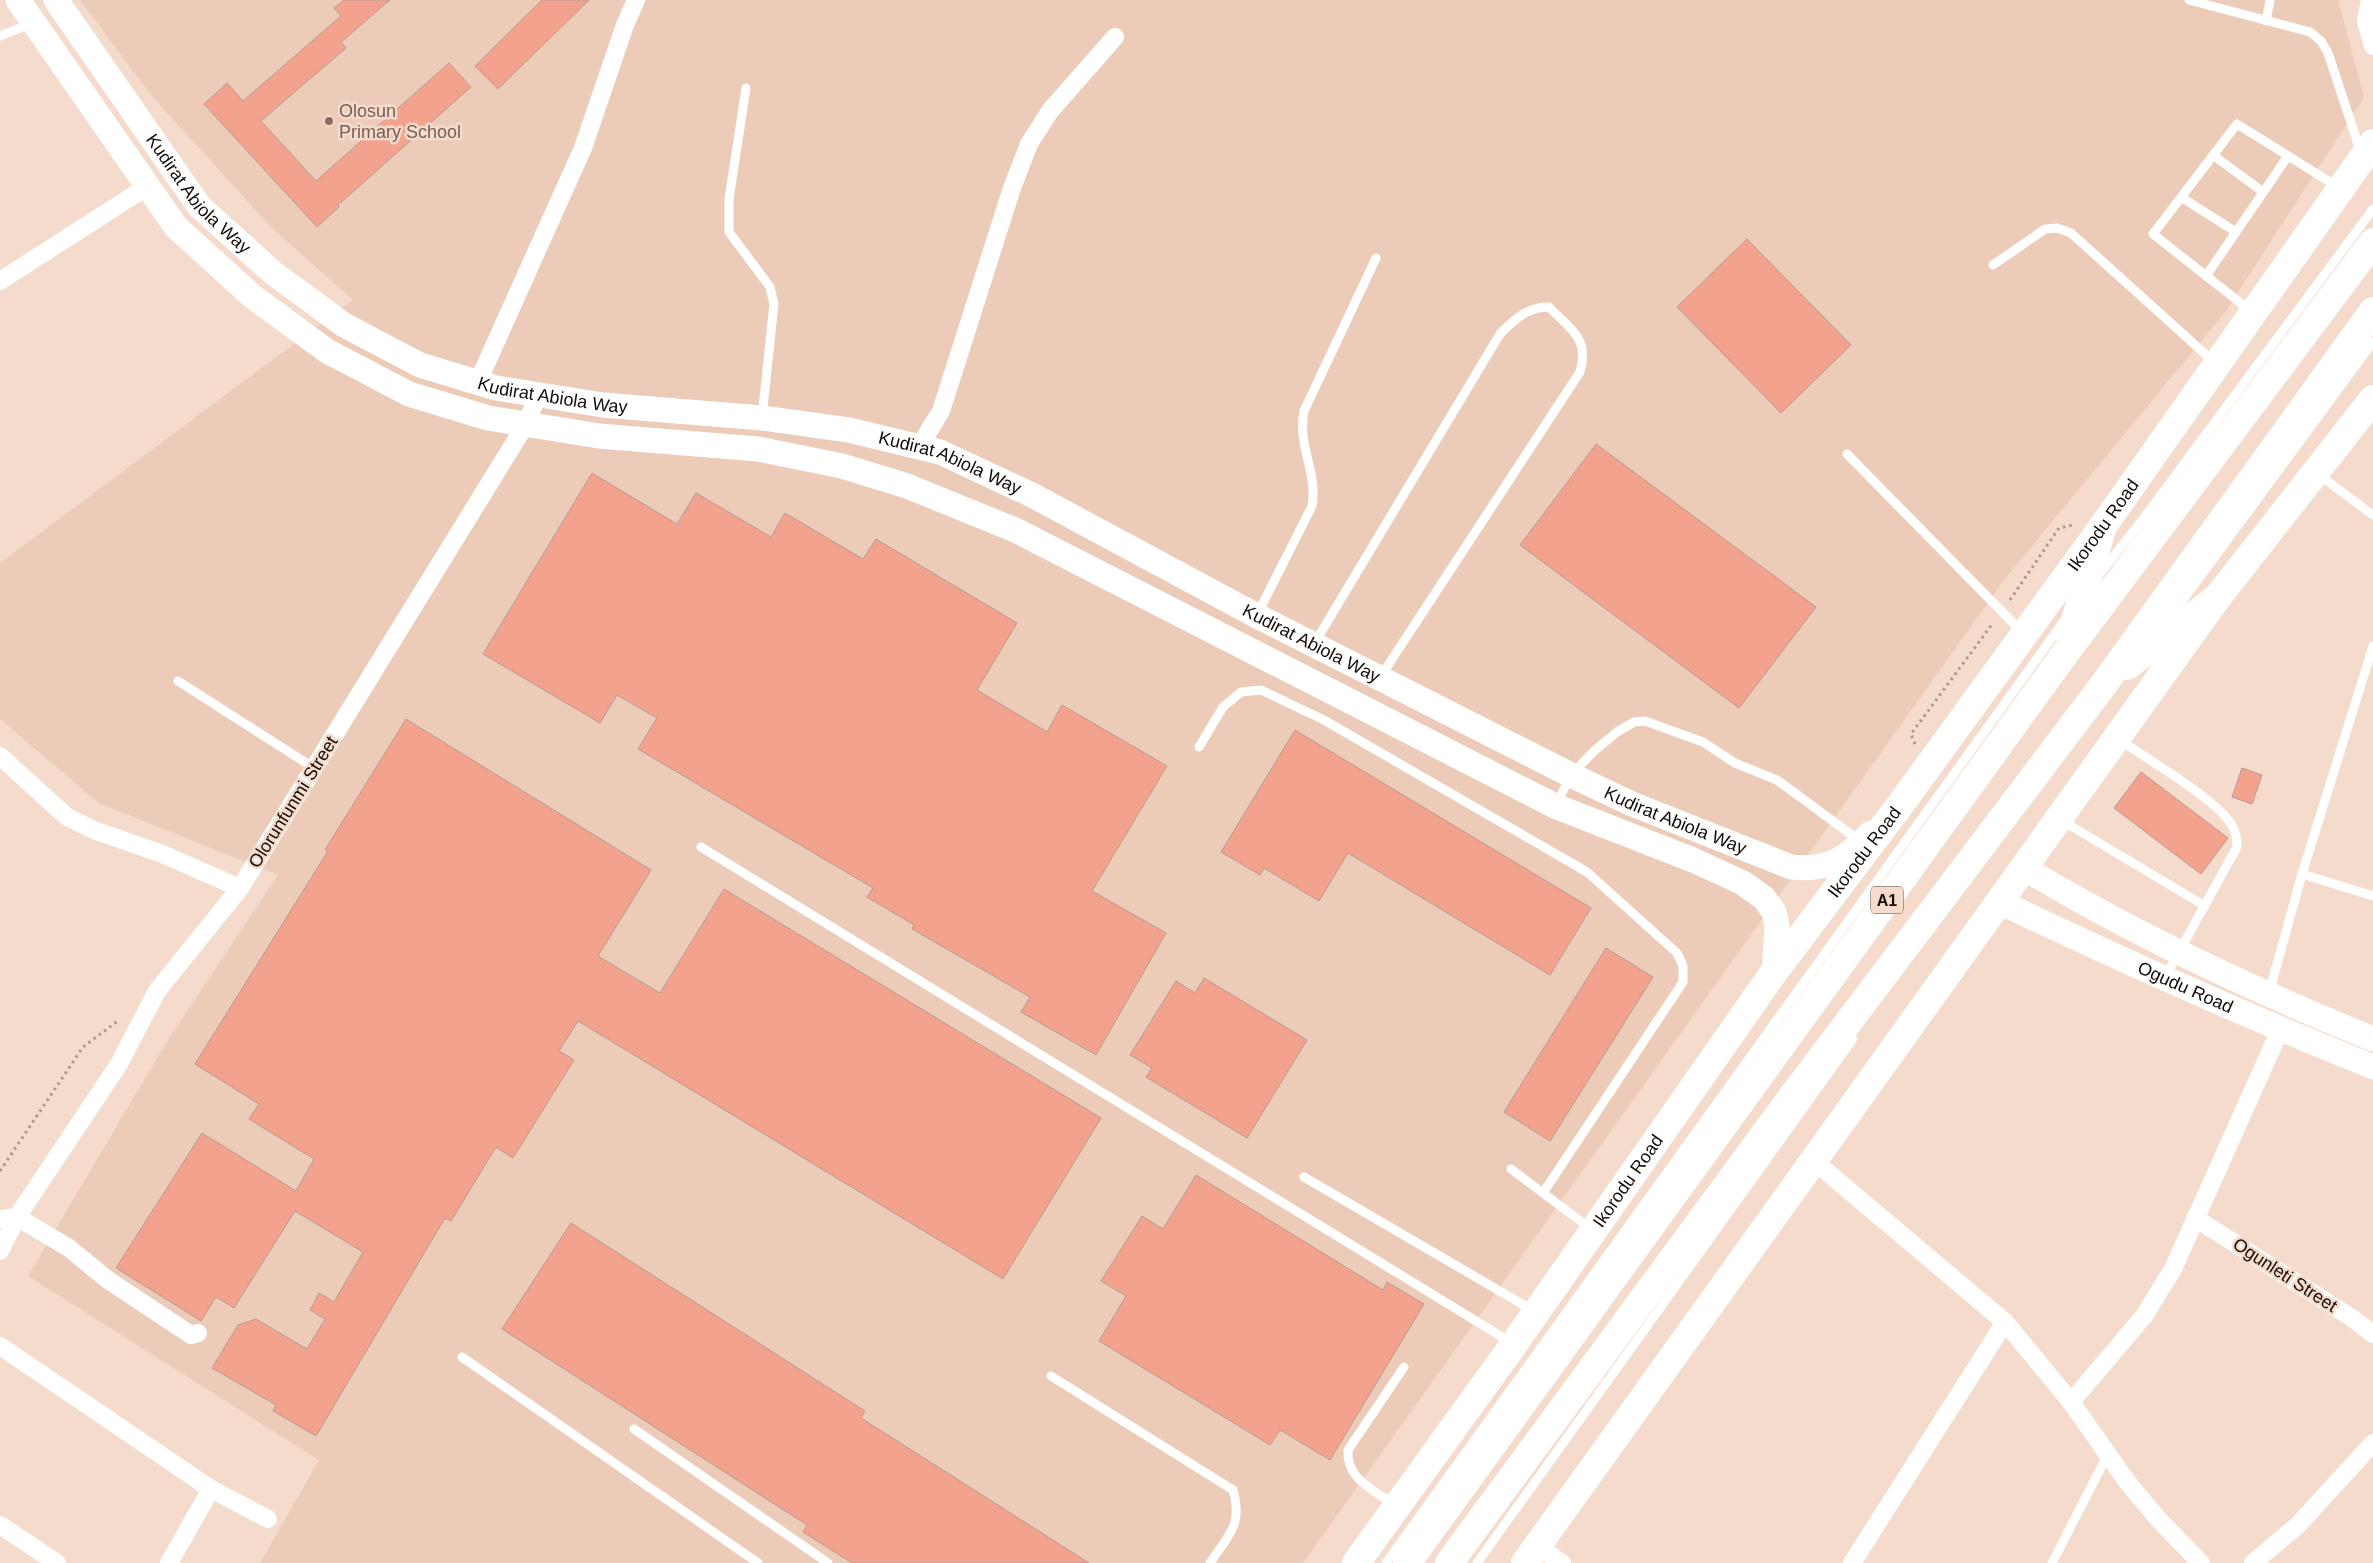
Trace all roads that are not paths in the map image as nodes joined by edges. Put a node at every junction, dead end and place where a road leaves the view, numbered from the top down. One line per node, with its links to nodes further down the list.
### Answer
1 (18, 0): 8 (main road, Kudirat Abiola Way)
2 (56, 0): 31 (main road, Kudirat Abiola Way)
3 (636, 0): 31 (street)
4 (2189, 0): 7 (lane)
5 (2270, 0): 7 (lane)
6 (2370, 0): 11 (street)
7 (2266, 21): 13 (lane)
8 (34, 23): 9 (lane); 16 (main road, Kudirat Abiola Way)
9 (0, 36)
10 (1116, 37): 36 (street)
11 (2373, 46)
12 (746, 88): 34 (lane)
13 (2368, 150): 17 (main road, Ikorodu Road)
14 (2213, 156): 15 (lane); 18 (lane); 19 (lane)
15 (2288, 156): 17 (lane); 18 (lane)
16 (148, 186): 26 (street); 35 (main road, Kudirat Abiola Way)
17 (2340, 189): 28 (main road, Ikorodu Road)
18 (2263, 192): 21 (lane)
19 (2182, 197): 21 (lane); 25 (lane)
20 (2373, 209): 41 (lane)
21 (2236, 232): 25 (lane)
22 (2373, 242): 48 (main road, A1)
23 (1376, 258): 43 (lane)
24 (1993, 265): 30 (lane)
25 (2206, 276): 28 (lane)
26 (0, 281)
27 (2373, 311): 50 (main road, A1)
28 (2253, 314): 30 (main road, Ikorodu Road)
29 (2373, 342): 47 (lane)
30 (2217, 364): 40 (main road, Ikorodu Road)
31 (477, 384): 32 (main road, Kudirat Abiola Way)
32 (538, 395): 34 (main road, Kudirat Abiola Way); 35 (street, Olorunfunmi Street)
33 (2373, 398): 38 (main road)
34 (762, 418): 36 (main road, Kudirat Abiola Way)
35 (526, 424): 55 (street, Olorunfunmi Street); 58 (main road, Kudirat Abiola Way)
36 (919, 447): 43 (main road, Kudirat Abiola Way)
37 (1847, 454): 44 (lane)
38 (2315, 472): 39 (lane); 42 (main road)
39 (2373, 515)
40 (2103, 526): 41 (main road); 44 (main road, Ikorodu Road)
41 (2083, 595): 48 (main road); 108 (lane)
42 (2217, 598): 47 (main road); 52 (main road)
43 (1257, 616): 45 (main road, Kudirat Abiola Way)
44 (2024, 634): 57 (main road, Ikorodu Road)
45 (1314, 644): 49 (main road, Kudirat Abiola Way); 49 (lane)
46 (2373, 646): 63 (lane)
47 (2145, 653): 50 (main road)
48 (2064, 655): 109 (main road, A1)
49 (1379, 678): 56 (main road, Kudirat Abiola Way)
50 (2115, 680): 110 (main road, A1)
51 (178, 681): 55 (lane)
52 (2118, 739): 59 (main road); 67 (lane)
53 (1199, 747): 79 (lane)
54 (0, 756): 64 (street)
55 (314, 768): 64 (street, Olorunfunmi Street)
56 (1571, 776): 58 (lane); 60 (main road, Kudirat Abiola Way); 60 (lane)
57 (1900, 805): 60 (main road, Kudirat Abiola Way); 69 (main road, Ikorodu Road)
58 (1556, 806): 69 (main road, Kudirat Abiola Way)
59 (2060, 819): 62 (main road); 67 (lane)
60 (1862, 842)
61 (701, 847): 88 (lane)
62 (2024, 868): 66 (main road); 68 (main road, Ogudu Road)
63 (2302, 874): 65 (lane); 71 (lane)
64 (240, 888): 80 (street, Olorunfunmi Street)
65 (2373, 896)
66 (2000, 902): 70 (main road, Ogudu Road); 76 (main road)
67 (2205, 906): 68 (lane)
68 (2180, 952): 70 (lane); 71 (main road, Ogudu Road)
69 (1774, 972): 82 (main road, Ikorodu Road)
70 (2164, 979): 72 (main road, Ogudu Road)
71 (2268, 995): 74 (main road, Ogudu Road)
72 (2280, 1030): 75 (main road, Ogudu Road); 81 (street)
73 (1858, 1032): 111 (lane)
74 (2373, 1039)
75 (2373, 1067)
76 (1814, 1161): 85 (street); 101 (main road)
77 (1511, 1169): 79 (lane)
78 (1304, 1177): 84 (lane)
79 (1543, 1194): 82 (lane)
80 (8, 1218): 83 (street, Olorunfunmi Street); 86 (street)
81 (2195, 1218): 87 (street, Ogunleti Street); 93 (street)
82 (1593, 1231): 84 (main road, Ikorodu Road)
83 (0, 1251)
84 (1536, 1312): 88 (main road, Ikorodu Road)
85 (2005, 1322): 93 (street); 113 (street)
86 (198, 1333)
87 (2373, 1334)
88 (1514, 1344): 98 (main road, Ikorodu Road)
89 (0, 1346): 97 (street)
90 (462, 1357): 104 (lane)
91 (1404, 1367): 98 (lane)
92 (1051, 1376): 106 (lane)
93 (2071, 1402): 96 (street)
94 (634, 1430): 105 (lane)
95 (2373, 1443): 116 (street)
96 (2108, 1454): 114 (lane); 115 (street)
97 (211, 1489): 99 (street); 103 (street)
98 (1396, 1507): 107 (main road, Ikorodu Road)
99 (268, 1519)
100 (0, 1525): 102 (street)
101 (1531, 1554): 112 (street)
102 (57, 1563)
103 (169, 1563)
104 (758, 1563)
105 (828, 1563)
106 (1210, 1563)
107 (1356, 1563)
108 (1386, 1563)
109 (1407, 1563)
110 (1449, 1563)
111 (1477, 1563)
112 (1562, 1563)
113 (1852, 1563)
114 (2052, 1563)
115 (2201, 1563)
116 (2253, 1563)

